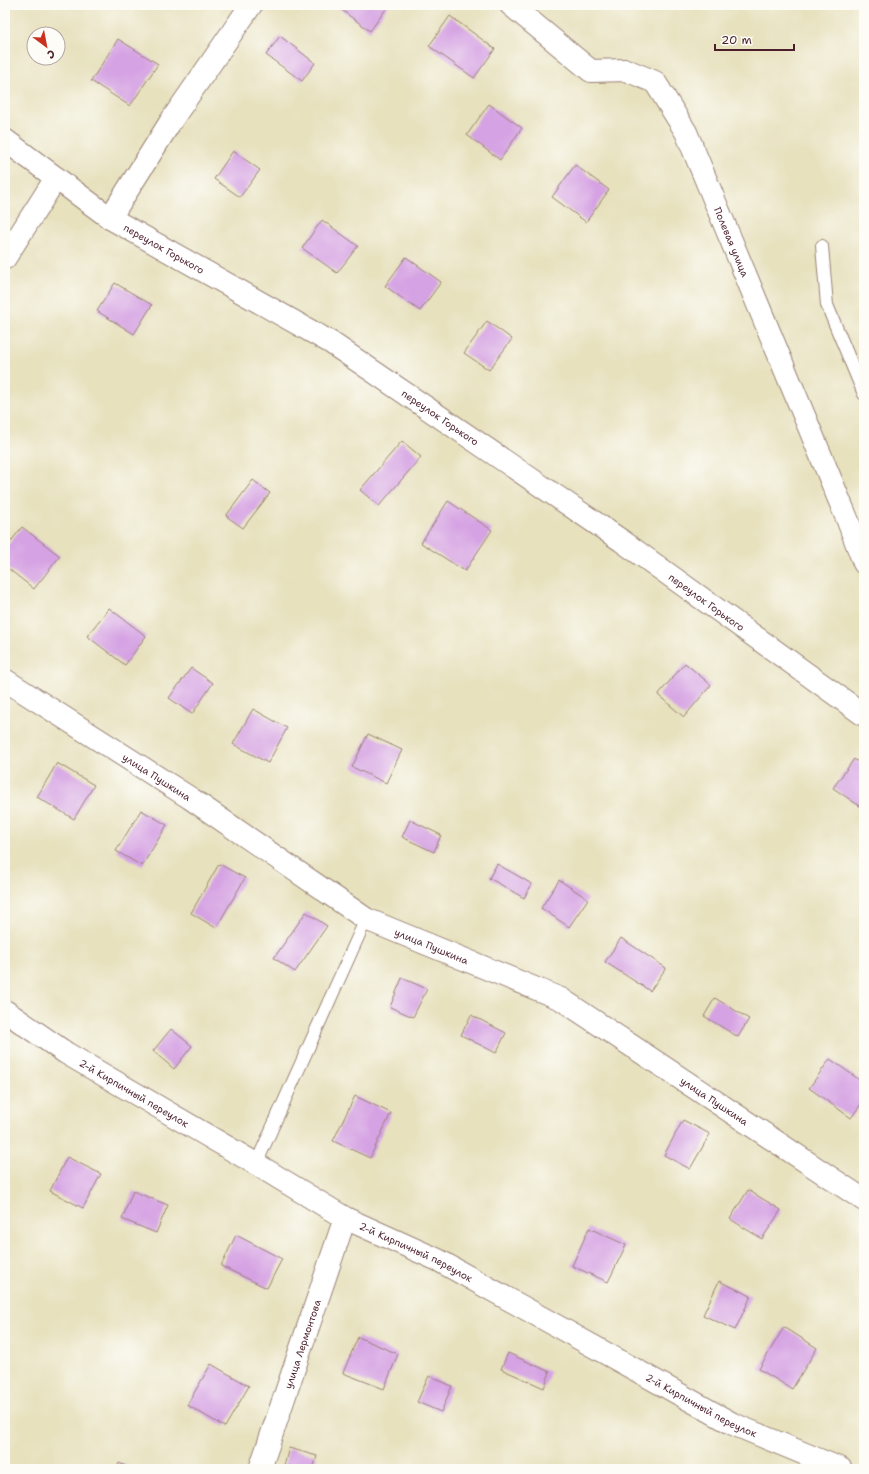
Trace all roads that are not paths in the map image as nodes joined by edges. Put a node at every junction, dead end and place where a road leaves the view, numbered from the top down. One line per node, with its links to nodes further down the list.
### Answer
1 (251, 5): 5 (street)
2 (511, 5): 9 (street, Полевая улица)
3 (5, 140): 4 (street, переулок Горького)
4 (56, 178): 5 (street, переулок Горького); 7 (street)
5 (110, 218): 11 (street, переулок Горького)
6 (822, 246): 8 (lane)
7 (5, 258)
8 (864, 394)
9 (864, 562)
10 (5, 680): 12 (street, улица Пушкина)
11 (864, 715)
12 (366, 919): 14 (lane); 15 (street, улица Пушкина)
13 (5, 1011): 14 (street, 2-й Кирпичный переулок)
14 (256, 1164): 16 (street, 2-й Кирпичный переулок)
15 (864, 1200)
16 (345, 1218): 17 (street, улица Лермонтова); 18 (street, 2-й Кирпичный переулок)
17 (260, 1469)
18 (840, 1469)

